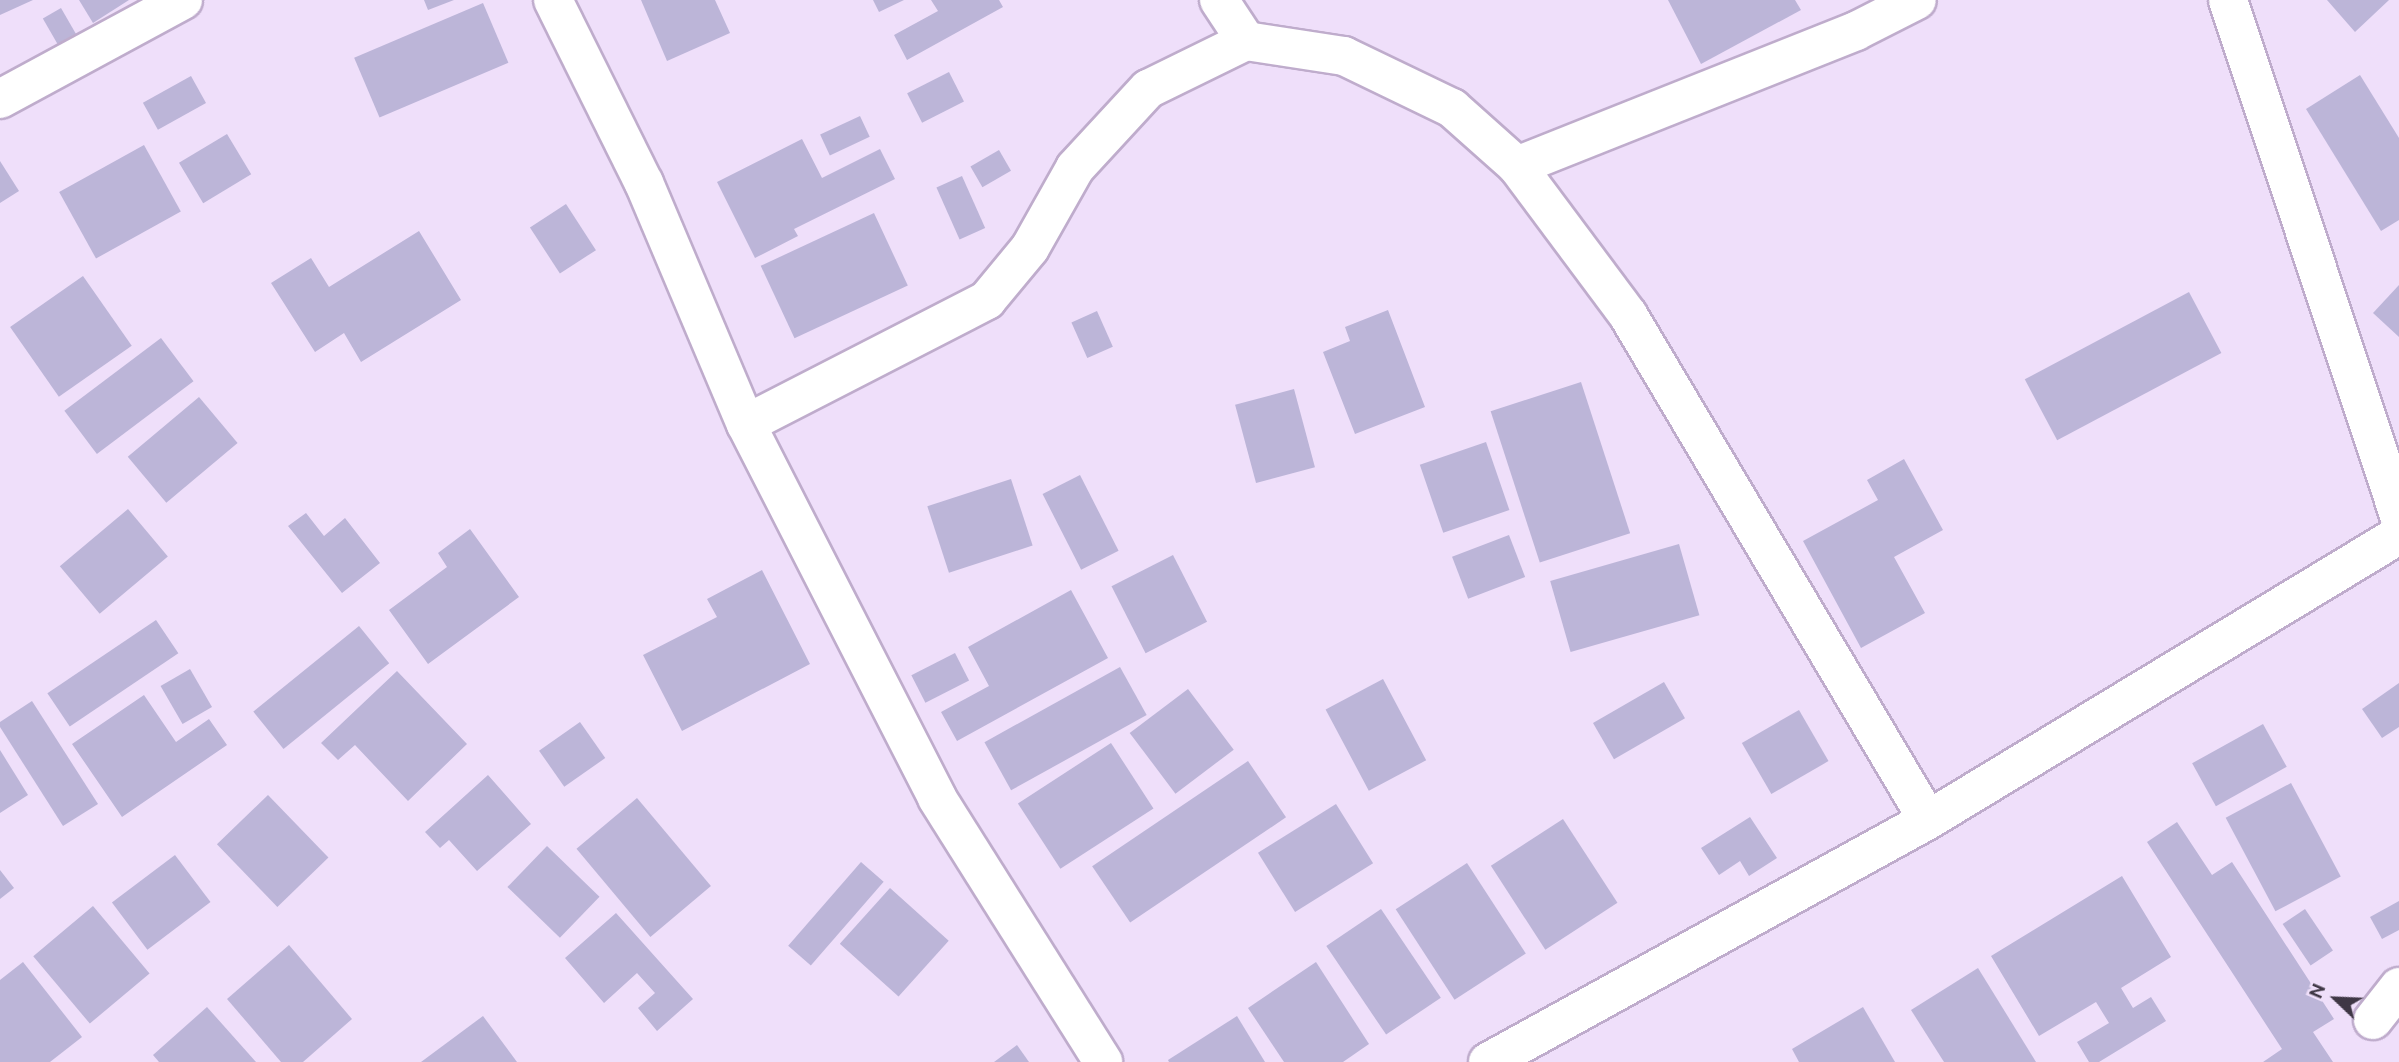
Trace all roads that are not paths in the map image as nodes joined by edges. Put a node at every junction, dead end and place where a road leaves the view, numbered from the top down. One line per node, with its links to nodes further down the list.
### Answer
1 (183, 0): 7 (street)
2 (553, 0): 9 (street)
3 (1219, 0): 6 (street)
4 (1917, 0): 8 (street)
5 (2228, 0): 10 (street)
6 (1246, 41): 8 (street); 9 (street)
7 (0, 99)
8 (1517, 166): 12 (street)
9 (746, 424): 15 (street)
10 (2399, 515)
11 (2399, 535): 12 (street)
12 (1928, 820): 16 (street)
13 (2399, 987): 14 (street)
14 (2373, 1020)
15 (1103, 1062)
16 (1488, 1062)

